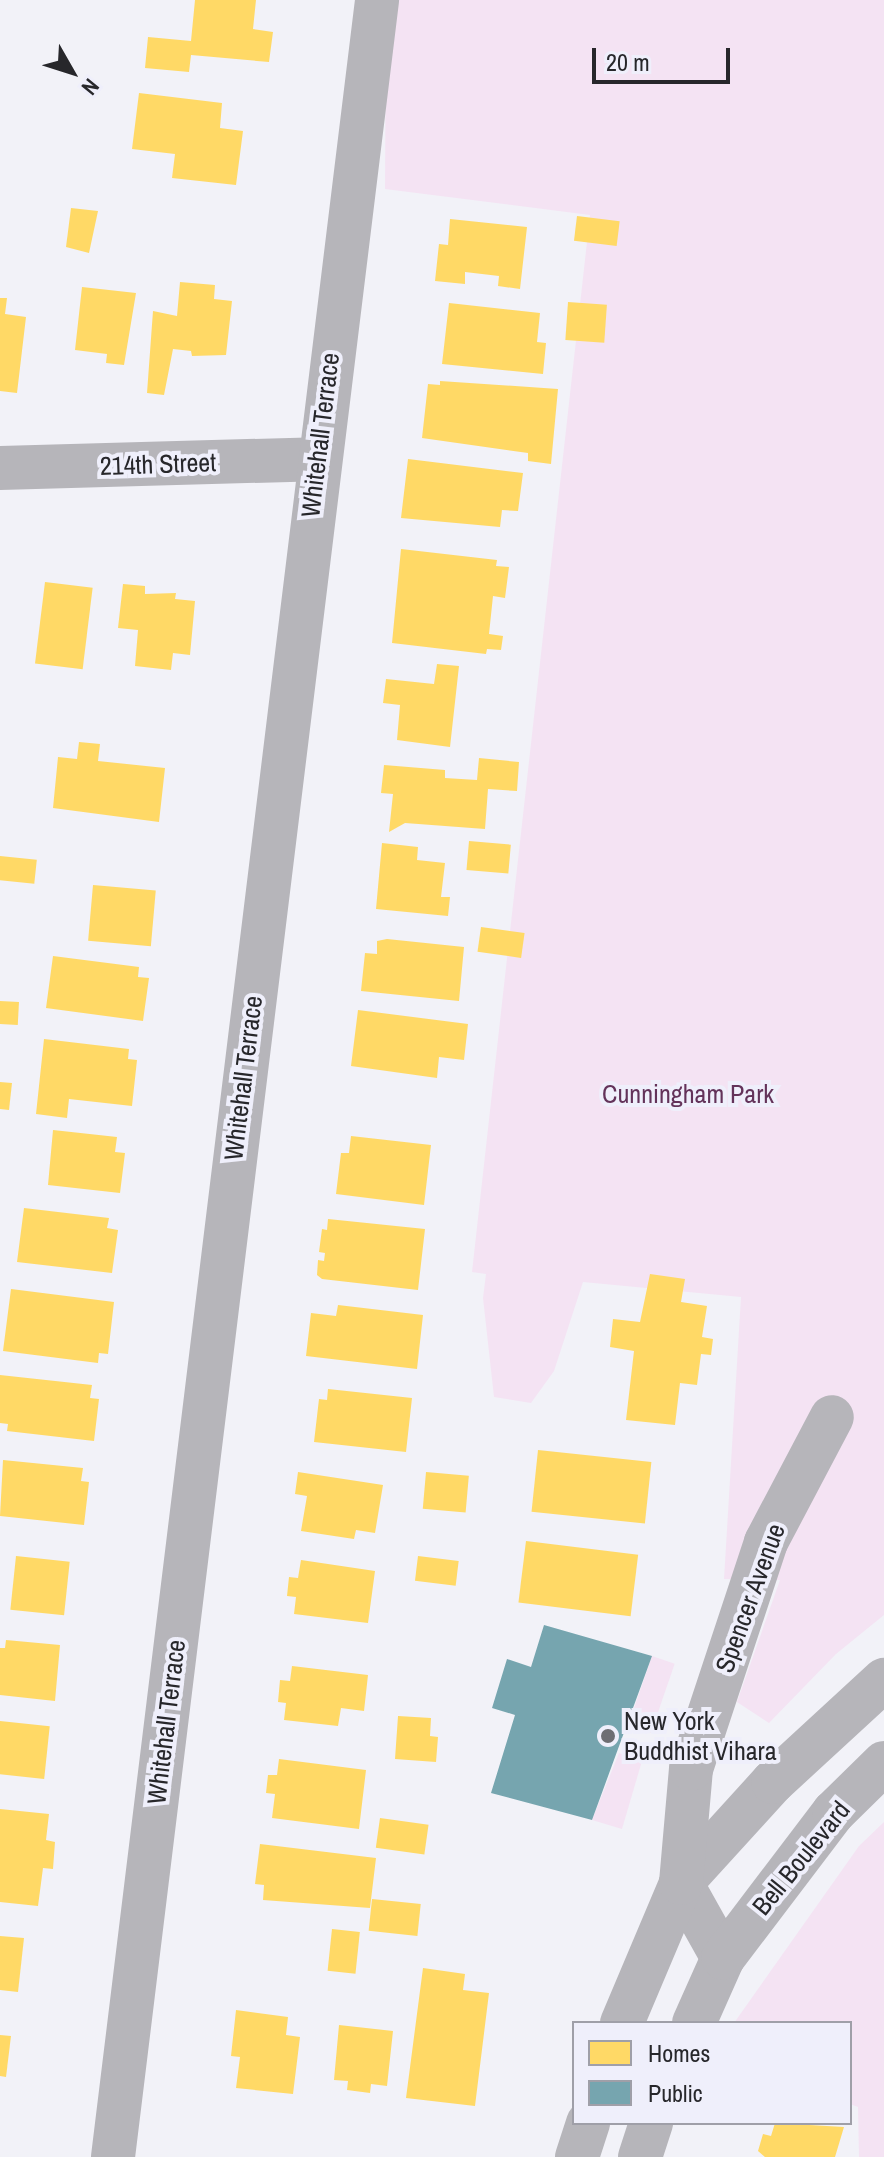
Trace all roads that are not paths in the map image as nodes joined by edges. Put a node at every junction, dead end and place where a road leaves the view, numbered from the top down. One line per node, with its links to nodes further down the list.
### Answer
1 (377, 0): 2 (street, Whitehall Terrace)
2 (317, 459): 3 (street, 214th Street); 13 (street, Whitehall Terrace)
3 (0, 468)
4 (832, 1417): 7 (street, Spencer Avenue)
5 (884, 1680): 7 (street)
6 (884, 1763): 8 (street, Bell Boulevard)
7 (681, 1883): 8 (street); 9 (street, Spencer Avenue)
8 (723, 1958): 10 (street)
9 (623, 2021)
10 (695, 2021)
11 (587, 2125): 14 (street)
12 (650, 2125): 15 (street)
13 (113, 2157)
14 (577, 2157)
15 (640, 2157)

